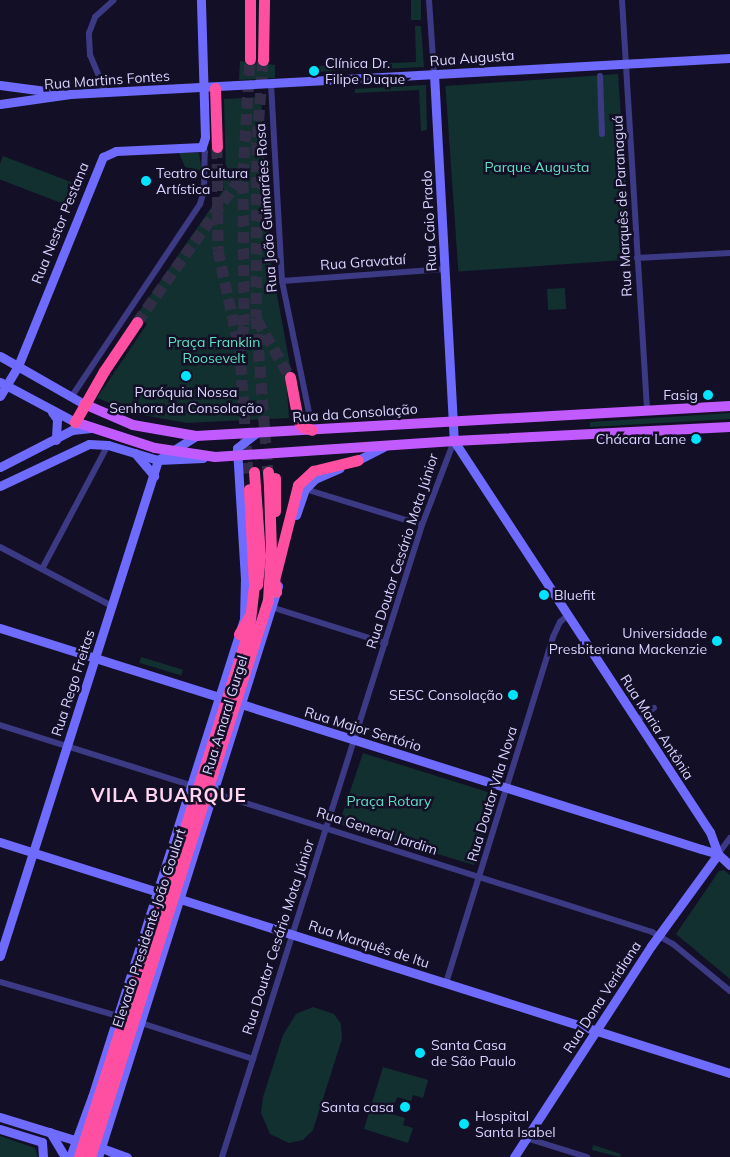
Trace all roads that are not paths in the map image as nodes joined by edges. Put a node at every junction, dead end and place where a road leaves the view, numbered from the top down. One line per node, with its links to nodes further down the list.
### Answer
1 (114, 0): 17 (street)
2 (201, 0): 15 (street)
3 (250, 0): 8 (highway)
4 (264, 0): 9 (highway)
5 (429, 0): 11 (street, Rua Caio Prado)
6 (622, 0): 10 (street, Rua Marquês de Paranaguá)
7 (730, 58): 10 (street, Rua Augusta)
8 (250, 59)
9 (263, 60)
10 (626, 64): 11 (street, Rua Augusta); 24 (street, Rua Marquês de Paranaguá)
11 (434, 74): 13 (street, Rua Augusta); 25 (street, Rua Caio Prado)
12 (600, 76): 20 (street)
13 (271, 84): 16 (street, Rua Augusta); 26 (street, Rua João Guimarães Rosa)
14 (0, 85): 18 (street)
15 (202, 88): 16 (street, Rua Martins Fontes); 17 (street, Rua Martins Fontes); 22 (street)
16 (215, 88): 21 (highway)
17 (106, 93): 18 (street, Rua Martins Fontes)
18 (70, 94): 19 (street, Rua Martins Fontes)
19 (1, 102)
20 (602, 134)
21 (216, 147)
22 (202, 148): 29 (street, Rua Nestor Pestana); 33 (street)
23 (730, 253): 24 (street)
24 (637, 258): 37 (street, Rua Marquês de Paranaguá)
25 (446, 269): 26 (street, Rua Gravataí); 39 (street, Rua Caio Prado)
26 (282, 281): 38 (street, Rua João Guimarães Rosa)
27 (137, 322): 34 (highway)
28 (0, 356): 29 (street, Rua da Consolação)
29 (18, 366): 31 (street, Rua Nestor Pestana); 33 (street, Rua da Consolação)
30 (290, 377): 43 (highway)
31 (3, 384): 32 (street, Rua Nestor Pestana); 36 (street)
32 (0, 396)
33 (72, 396): 34 (street, Rua da Consolação)
34 (84, 404): 40 (highway); 45 (main road, Rua da Consolação)
35 (730, 406): 37 (main road, Rua da Consolação)
36 (50, 410): 40 (street); 46 (street)
37 (647, 411): 39 (main road, Rua da Consolação)
38 (310, 417)
39 (455, 420): 43 (main road, Rua da Consolação); 47 (street, Rua Caio Prado)
40 (75, 422): 42 (main road)
41 (730, 427): 47 (main road)
42 (91, 428): 46 (street); 50 (main road)
43 (312, 430): 44 (main road, Rua da Consolação)
44 (255, 434): 45 (main road, Rua da Consolação); 53 (street)
45 (196, 436): 50 (street)
46 (56, 440): 56 (street)
47 (454, 440): 49 (main road); 60 (street, Rua Doutor Cesário Mota Júnior); 66 (street, Rua Maria Antônia)
48 (108, 445): 51 (street); 58 (street); 62 (street)
49 (382, 447): 53 (main road); 55 (street)
50 (170, 451): 52 (main road); 54 (street)
51 (134, 453): 54 (street); 57 (street)
52 (215, 457): 53 (main road); 54 (street)
53 (237, 457): 68 (street, Rua Amaral Gurgel)
54 (158, 460): 57 (street, Rua Rego Freitas)
55 (358, 460): 59 (highway)
56 (0, 467)
57 (154, 476): 65 (street, Rua Rego Freitas)
58 (0, 486)
59 (302, 487): 60 (street); 63 (street, Rua Amaral Gurgel); 64 (highway, bridge)
60 (422, 525): 69 (street, Rua Doutor Cesário Mota Júnior)
61 (0, 549): 62 (street)
62 (42, 569): 65 (street)
63 (276, 592): 64 (street, Rua Amaral Gurgel); 64 (highway, Elevado Presidente João Goulart, bridge)
64 (270, 604): 69 (street); 72 (street, Rua Amaral Gurgel); 113 (highway, Elevado Presidente João Goulart, bridge)
65 (112, 606): 70 (street, Rua Rego Freitas)
66 (568, 615): 79 (street, Rua Doutor Vila Nova); 82 (street, Rua Maria Antônia)
67 (0, 628): 70 (street, Rua Major Sertório)
68 (239, 634): 71 (street, Rua Amaral Gurgel); 112 (highway, Elevado Presidente João Goulart, bridge)
69 (385, 643): 76 (street, Rua Doutor Cesário Mota Júnior)
70 (96, 658): 71 (street, Rua Major Sertório); 77 (street, Rua Rego Freitas)
71 (219, 698): 72 (street, Rua Major Sertório); 78 (street, Rua Amaral Gurgel)
72 (242, 705): 76 (street, Rua Major Sertório); 80 (street, Rua Amaral Gurgel)
73 (654, 708): 74 (street)
74 (642, 717)
75 (0, 725): 77 (street, Rua General Jardim)
76 (354, 740): 79 (street, Rua Major Sertório); 81 (street, Rua Doutor Cesário Mota Júnior)
77 (68, 746): 78 (street, Rua General Jardim); 86 (street, Rua Rego Freitas)
78 (192, 785): 80 (street, Rua General Jardim); 90 (street, Rua Amaral Gurgel)
79 (507, 788): 85 (street, Rua Major Sertório); 89 (street, Rua Doutor Vila Nova)
80 (215, 793): 81 (street, Rua General Jardim); 91 (street, Rua Amaral Gurgel)
81 (326, 828): 89 (street, Rua General Jardim); 92 (street, Rua Doutor Cesário Mota Júnior)
82 (712, 837): 85 (street); 87 (street, Rua Maria Antônia)
83 (730, 838): 87 (street)
84 (0, 842): 86 (street, Rua Marquês de Itu)
85 (701, 849): 87 (street, Rua Major Sertório)
86 (34, 853): 90 (street, Rua Marquês de Itu); 94 (street, Rua Rego Freitas)
87 (718, 854): 88 (street); 93 (street, Rua Dona Veridiana)
88 (730, 864)
89 (480, 877): 93 (street, Rua General Jardim); 96 (street, Rua Doutor Vila Nova)
90 (158, 892): 91 (street, Rua Marquês de Itu); 98 (street, Rua Amaral Gurgel)
91 (181, 899): 92 (street, Rua Marquês de Itu); 99 (street, Rua Amaral Gurgel)
92 (292, 934): 96 (street, Rua Marquês de Itu); 101 (street, Rua Doutor Cesário Mota Júnior)
93 (658, 935): 97 (street, Rua General Jardim); 100 (street, Rua Dona Veridiana)
94 (0, 956)
95 (0, 982): 98 (street)
96 (446, 983): 100 (street, Rua Marquês de Itu)
97 (730, 991)
98 (118, 1016): 99 (street); 107 (street, Rua Amaral Gurgel)
99 (142, 1023): 101 (street); 108 (street, Rua Amaral Gurgel)
100 (596, 1030): 102 (street, Rua Marquês de Itu); 106 (street, Rua Dona Veridiana)
101 (252, 1059): 115 (street, Rua Doutor Cesário Mota Júnior)
102 (730, 1073)
103 (0, 1117): 105 (street)
104 (0, 1129): 109 (street)
105 (50, 1132): 107 (street); 110 (street)
106 (526, 1138): 116 (street, Rua Dona Veridiana); 117 (street)
107 (78, 1140): 108 (street); 111 (street, Rua Amaral Gurgel)
108 (99, 1152): 114 (street)
109 (43, 1157)
110 (65, 1157)
111 (70, 1157)
112 (79, 1157)
113 (90, 1157)
114 (127, 1157)
115 (222, 1157)
116 (514, 1157)
117 (587, 1157)

